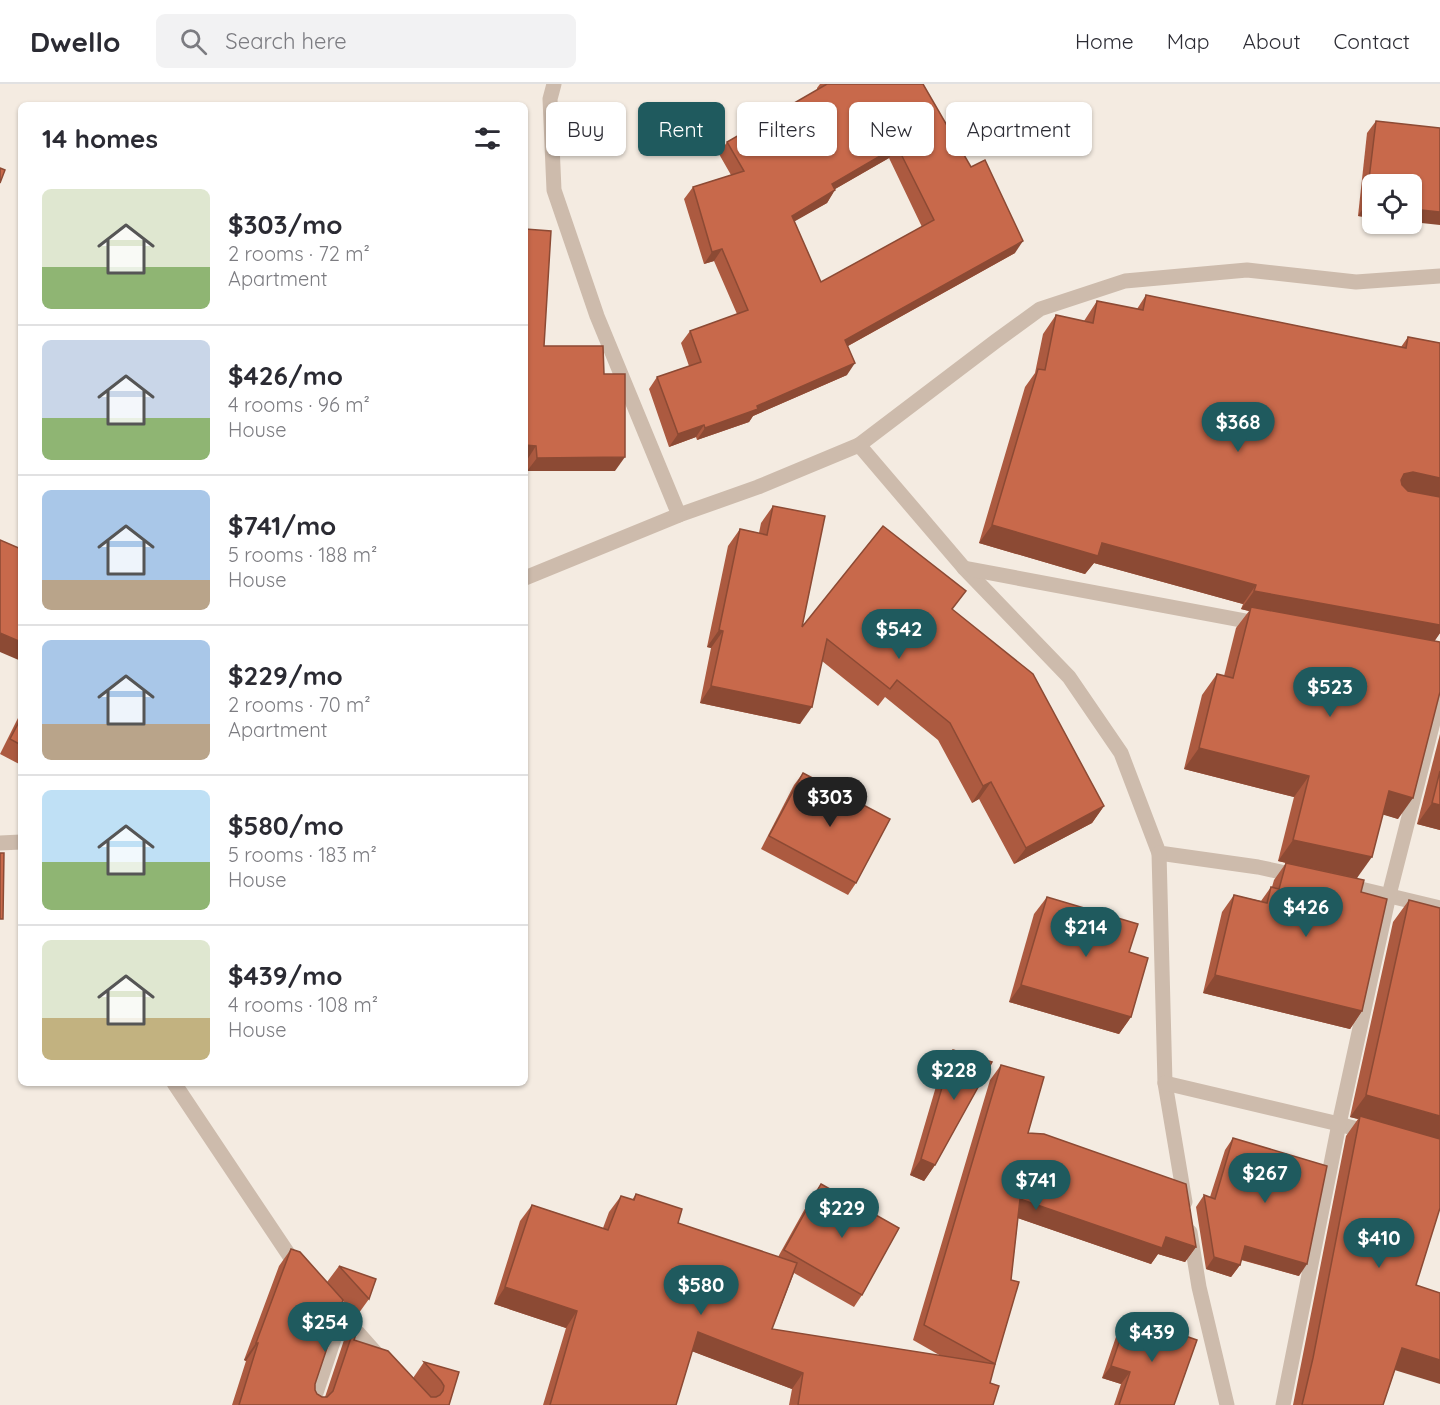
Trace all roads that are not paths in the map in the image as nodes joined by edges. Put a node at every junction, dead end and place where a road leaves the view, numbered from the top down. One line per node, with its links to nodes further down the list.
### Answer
1 (554, 84): 4 (street)
2 (1440, 276): 3 (street)
3 (859, 445): 4 (street); 5 (street)
4 (679, 515): 6 (street)
5 (964, 568): 7 (street); 11 (street)
6 (528, 577)
7 (1280, 627)
8 (1440, 695): 14 (street)
9 (18, 842): 10 (street)
10 (0, 843)
11 (1160, 853): 12 (street); 16 (street)
12 (1313, 879)
13 (1335, 884): 14 (street)
14 (1389, 895): 15 (street); 18 (street)
15 (1440, 908)
16 (1165, 1083): 18 (street); 23 (street)
17 (176, 1086): 20 (street)
18 (1339, 1124): 19 (street); 24 (street)
19 (1384, 1137)
20 (342, 1315): 21 (street); 22 (street)
21 (393, 1372)
22 (312, 1405)
23 (1227, 1405)
24 (1283, 1405)

